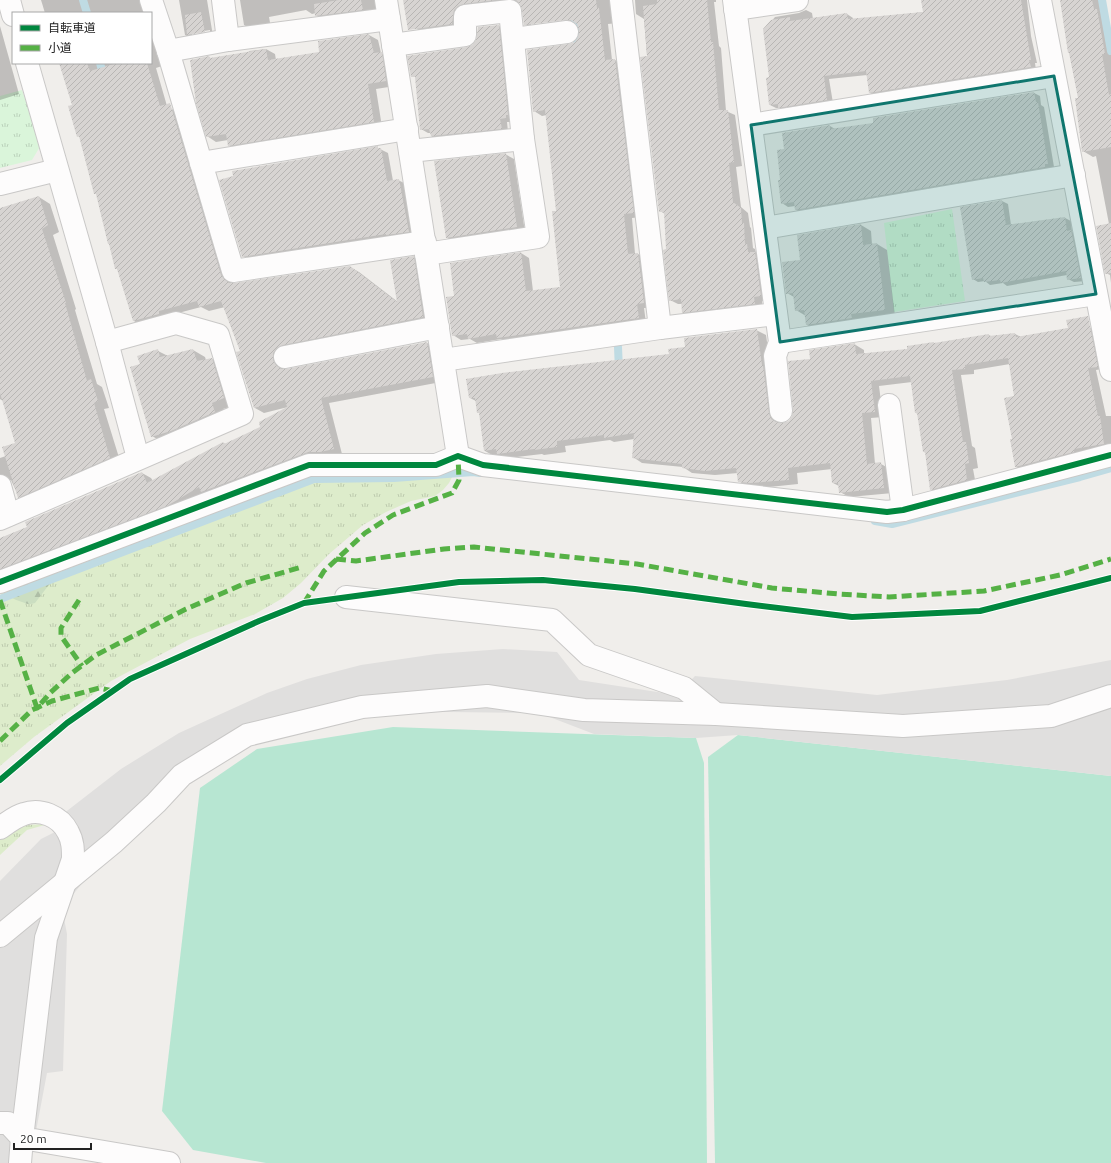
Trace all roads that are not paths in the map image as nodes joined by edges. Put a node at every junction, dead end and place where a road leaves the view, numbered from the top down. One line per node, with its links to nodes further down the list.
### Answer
1 (9, 0): 9 (street)
2 (152, 0): 14 (street)
3 (223, 0): 12 (street)
4 (621, 0): 30 (street)
5 (797, 0): 7 (street)
6 (1040, 0): 16 (street)
7 (735, 4): 17 (street)
8 (388, 9): 12 (street); 13 (street)
9 (12, 12)
10 (567, 32): 11 (street)
11 (514, 39): 13 (street); 19 (street)
12 (228, 40): 14 (street)
13 (393, 45): 18 (street)
14 (168, 51): 21 (street)
15 (27, 64): 22 (street)
16 (1054, 76): 17 (street); 23 (street)
17 (751, 125): 25 (street)
18 (407, 129): 20 (street); 21 (street)
19 (523, 139): 20 (street); 26 (street)
20 (410, 151): 26 (street)
21 (201, 163): 26 (street)
22 (57, 170): 24 (street); 31 (street)
23 (1074, 175): 25 (street); 27 (street)
24 (0, 184)
25 (765, 228): 28 (street)
26 (425, 248): 29 (street)
27 (1096, 294): 32 (street); 35 (street)
28 (776, 314): 30 (street); 32 (street)
29 (438, 327): 33 (street); 34 (street)
30 (660, 328): 34 (street)
31 (107, 342): 40 (street); 40 (street)
32 (780, 342): 37 (street)
33 (285, 357)
34 (443, 360): 39 (street)
35 (1111, 370)
36 (889, 406): 42 (street)
37 (781, 411)
38 (1111, 455): 42 (street)
39 (458, 456): 42 (street); 44 (street)
40 (138, 458): 43 (street)
41 (0, 486): 43 (street)
42 (903, 510)
43 (4, 517)
44 (0, 582)
45 (346, 597): 47 (street)
46 (1111, 696): 47 (street)
47 (716, 714): 49 (street)
48 (0, 828): 49 (street)
49 (65, 882): 50 (street); 52 (street)
50 (0, 936)
51 (0, 1123): 52 (street)
52 (22, 1138): 53 (street); 54 (street)
53 (20, 1163)
54 (170, 1163)

